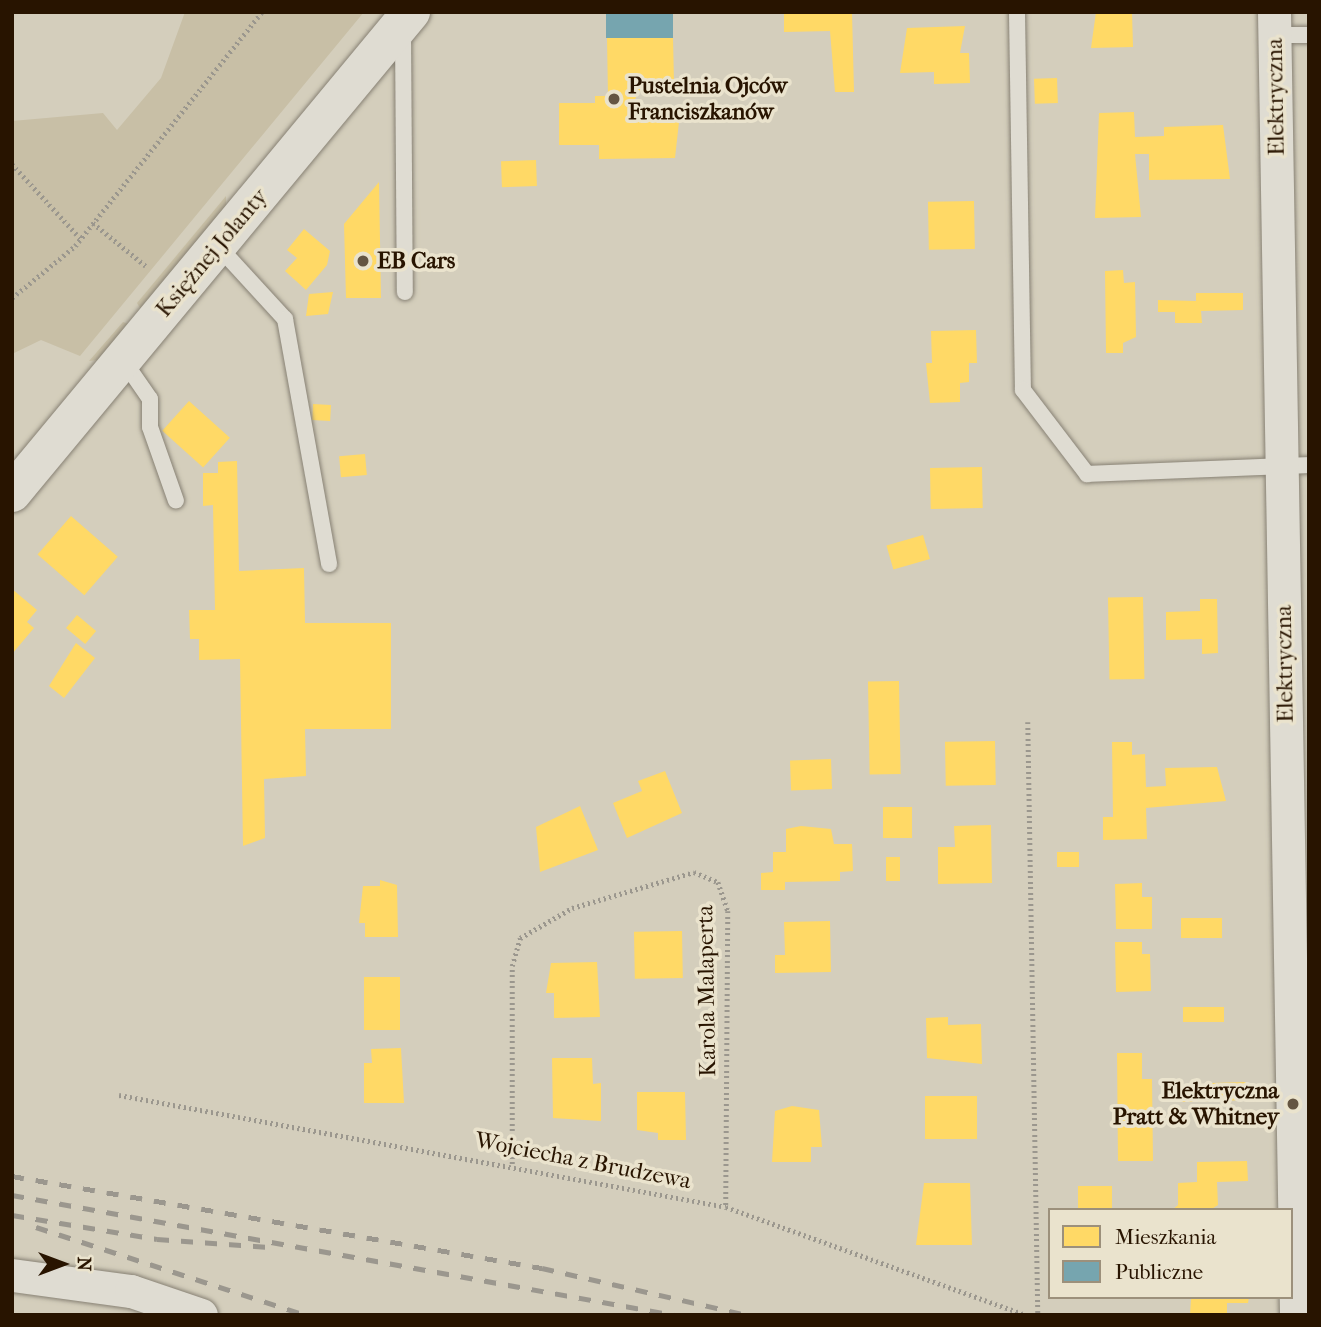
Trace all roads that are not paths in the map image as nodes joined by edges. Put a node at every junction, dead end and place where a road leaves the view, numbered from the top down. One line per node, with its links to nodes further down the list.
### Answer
1 (1017, 12): 8 (lane)
2 (407, 17): 5 (street, Księżnej Jolanty); 6 (lane)
3 (1275, 24): 4 (lane); 8 (street, Elektryczna)
4 (1309, 35)
5 (218, 246): 7 (street, Księżnej Jolanty); 11 (lane)
6 (405, 292)
7 (123, 360): 9 (street, Księżnej Jolanty); 10 (lane)
8 (1295, 465): 12 (street, Elektryczna)
9 (12, 493)
10 (176, 502)
11 (329, 564)
12 (1299, 926): 15 (street, Elektryczna)
13 (12, 1275): 14 (street)
14 (201, 1315)
15 (1296, 1315)

